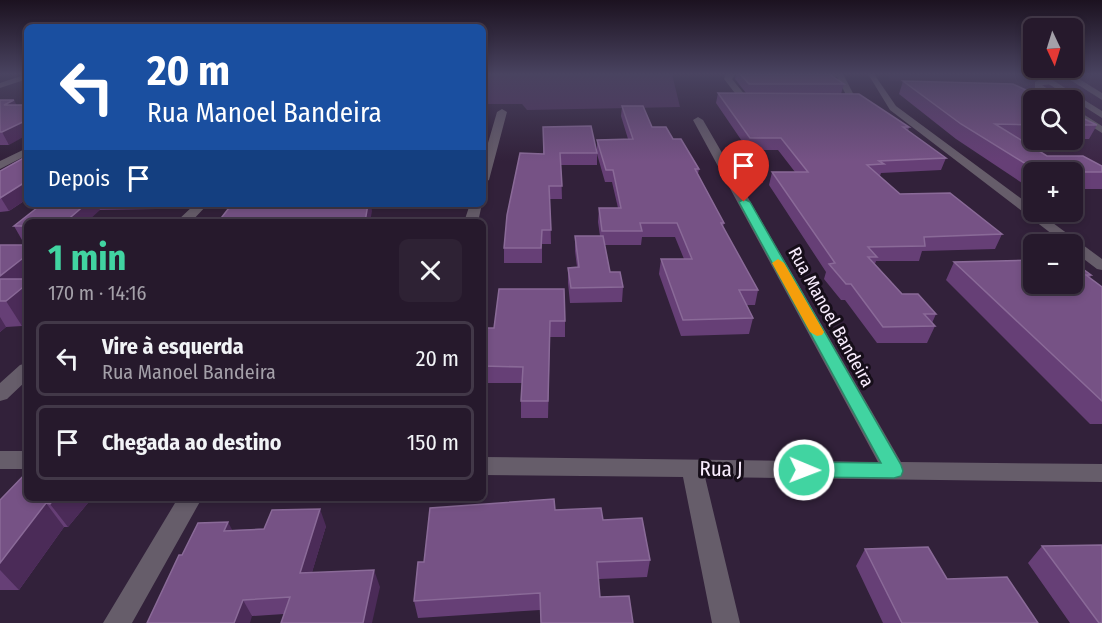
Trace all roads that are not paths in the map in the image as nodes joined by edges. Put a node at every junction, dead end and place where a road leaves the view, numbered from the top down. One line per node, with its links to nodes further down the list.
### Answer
1 (886, 103): 15 (street)
2 (1084, 103): 4 (street)
3 (1083, 107): 4 (street)
4 (1091, 107): 6 (street)
5 (502, 112): 12 (street)
6 (1102, 115)
7 (1083, 116): 9 (street)
8 (698, 120): 22 (street, Rua Manoel Bandeira)
9 (1102, 130)
10 (24, 153): 11 (street)
11 (0, 166)
12 (486, 169)
13 (199, 207): 14 (street)
14 (186, 219)
15 (1102, 266)
16 (24, 372): 17 (street)
17 (0, 394)
18 (0, 460): 19 (street)
19 (24, 460)
20 (486, 466): 21 (street, Rua J)
21 (692, 468): 22 (street, Rua J); 26 (street)
22 (894, 471): 23 (street, Rua J)
23 (1102, 473)
24 (188, 501): 25 (street)
25 (117, 623)
26 (726, 623)

